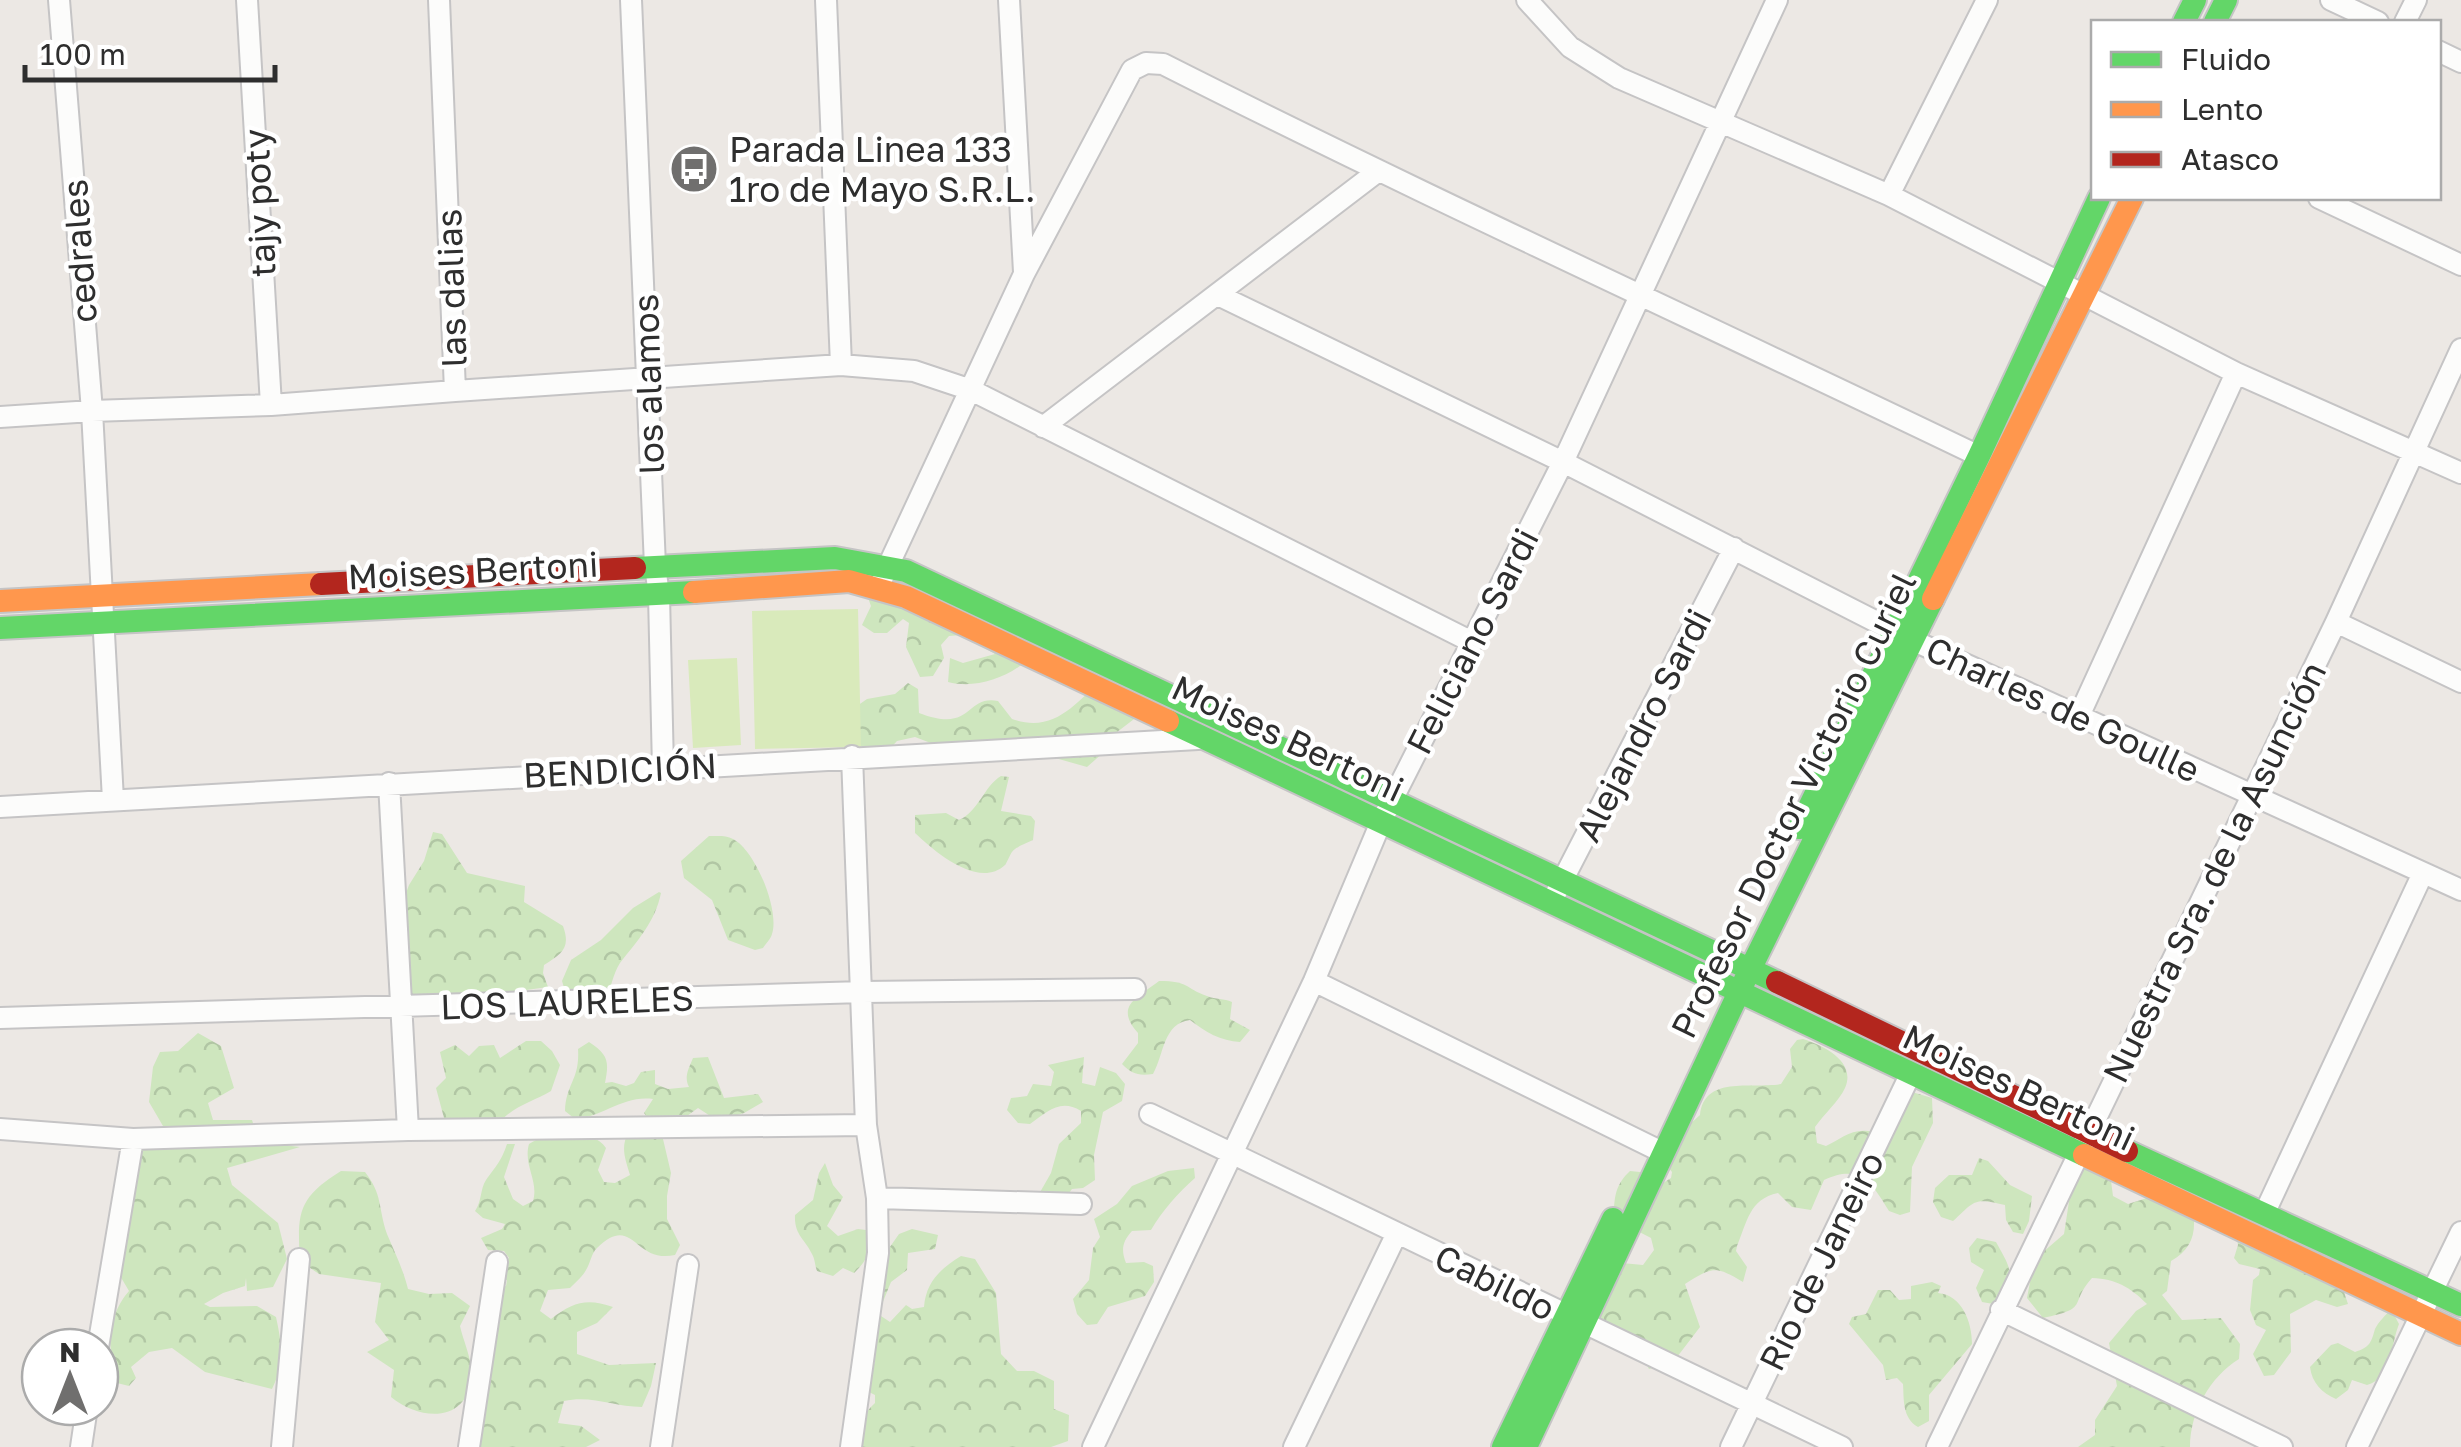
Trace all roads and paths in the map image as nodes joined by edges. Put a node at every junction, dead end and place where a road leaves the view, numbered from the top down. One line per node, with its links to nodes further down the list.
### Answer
1 (59, 0): 30 (street, cedrales)
2 (247, 0): 29 (street, tajy poty)
3 (439, 0): 28 (street, las dalias)
4 (631, 0): 26 (street, los alamos)
5 (826, 0): 24 (street)
6 (1010, 0): 19 (street)
7 (1527, 0): 12 (street)
8 (1777, 0): 12 (street, Feliciano Sardi)
9 (1987, 0): 14 (street)
10 (2331, 0): 11 (street)
11 (2374, 20)
12 (1722, 122): 14 (street); 21 (street, Feliciano Sardi)
13 (1377, 172): 19 (street); 21 (street); 22 (street)
14 (1889, 195): 20 (street)
15 (2097, 200): 20 (street, Profesor Doctor Victorio Curiel)
16 (2131, 200): 20 (street, Profesor Doctor Victorio Curiel)
17 (2323, 200): 18 (street)
18 (2461, 265)
19 (1024, 274): 27 (street)
20 (2072, 287): 25 (street); 34 (street, Profesor Doctor Victorio Curiel); 46 (street, Profesor Doctor Victorio Curiel)
21 (1640, 292): 34 (street); 35 (street, Feliciano Sardi)
22 (1218, 295): 32 (street); 35 (street, Charles de Goulle)
23 (2461, 348): 33 (street)
24 (842, 365): 26 (street); 27 (street)
25 (2236, 373): 33 (street); 49 (street)
26 (649, 377): 28 (street); 38 (street, los alamos)
27 (971, 390): 32 (street); 39 (street)
28 (456, 391): 29 (street, las dalias)
29 (270, 405): 30 (street, las dalias)
30 (92, 412): 31 (street); 41 (street, cedrales)
31 (0, 417)
32 (1043, 426): 47 (street)
33 (2414, 452): 36 (street); 43 (street, Nuestra Sra. de la Asunción)
34 (1979, 456): 46 (street, Profesor Doctor Victorio Curiel)
35 (1563, 462): 37 (street, Charles de Goulle); 47 (street, Feliciano Sardi)
36 (2461, 473)
37 (1734, 548): 46 (street, Charles de Goulle); 61 (street, Alejandro Sardi)
38 (655, 566): 39 (street, Moises Bertoni); 40 (street, los alamos); 41 (street, Moises Bertoni)
39 (883, 577): 40 (street, Moises Bertoni); 50 (street, Moises Bertoni); 51 (street, Moises Bertoni)
40 (659, 595): 44 (street, Moises Bertoni); 53 (street, los alamos)
41 (101, 596): 42 (street, Moises Bertoni); 44 (street, cedrales)
42 (0, 601)
43 (2336, 622): 48 (street); 55 (street, Nuestra Sra. de la Asunción)
44 (103, 623): 45 (street, Moises Bertoni); 56 (street, cedrales)
45 (0, 628)
46 (1903, 636): 49 (street, Charles de Goulle); 64 (street, Profesor Doctor Victorio Curiel)
47 (1470, 641): 57 (street, Feliciano Sardi)
48 (2461, 682)
49 (2078, 716): 55 (street, Charles de Goulle)
50 (1239, 728): 51 (street, BENDICIÓN); 57 (street, Moises Bertoni)
51 (1206, 738): 52 (street, BENDICIÓN); 59 (street, Moises Bertoni)
52 (852, 756): 53 (street, BENDICIÓN); 67 (street)
53 (664, 768): 54 (street, BENDICIÓN)
54 (389, 783): 56 (street, BENDICIÓN); 68 (street)
55 (2252, 795): 60 (street, Charles de Goulle); 76 (street, Nuestra Sra. de la Asunción)
56 (113, 800): 58 (street, BENDICIÓN)
57 (1394, 800): 59 (street, Feliciano Sardi); 61 (street, Moises Bertoni)
58 (0, 807)
59 (1382, 822): 63 (street, Moises Bertoni); 65 (street, Feliciano Sardi)
60 (2423, 873): 62 (street, Charles de Goulle); 81 (street)
61 (1562, 880): 63 (street, Alejandro Sardi); 64 (street, Moises Bertoni)
62 (2461, 890)
63 (1552, 902): 64 (street, Moises Bertoni)
64 (1737, 977): 70 (street, Moises Bertoni); 76 (street, Moises Bertoni); 77 (street, Profesor Doctor Victorio Curiel)
65 (1314, 981): 77 (street); 78 (street, Feliciano Sardi)
66 (1135, 989): 67 (street, LOS LAURELES)
67 (863, 992): 68 (street, LOS LAURELES); 72 (street)
68 (401, 1008): 69 (street, LOS LAURELES); 74 (street)
69 (0, 1018)
70 (1910, 1074): 76 (street, Moises Bertoni); 94 (street, Rio de Janeiro)
71 (1150, 1114): 78 (street, Cabildo)
72 (866, 1125): 74 (street); 79 (street)
73 (0, 1129): 75 (street)
74 (408, 1130): 75 (street)
75 (133, 1139): 92 (street)
76 (2082, 1143): 81 (street, Moises Bertoni); 89 (street, Nuestra Sra. de la Asunción); 90 (street, Moises Bertoni)
77 (1656, 1150): 91 (street, Profesor Doctor Victorio Curiel)
78 (1233, 1154): 83 (street, Cabildo); 99 (street, Feliciano Sardi)
79 (877, 1198): 80 (street); 98 (street)
80 (1081, 1204)
81 (2265, 1212): 87 (street, Moises Bertoni)
82 (2461, 1232): 87 (street)
83 (1397, 1233): 91 (street, Cabildo); 100 (street)
84 (299, 1259): 95 (street)
85 (496, 1262): 96 (street)
86 (688, 1265): 97 (street)
87 (2434, 1292): 88 (street, Moises Bertoni); 90 (street)
88 (2461, 1305)
89 (2001, 1310): 105 (street, Nuestra Sra. de la Asunción); 106 (street)
90 (2423, 1316): 93 (street, Moises Bertoni); 107 (street)
91 (1575, 1320): 94 (street, Cabildo); 101 (street, Profesor Doctor Victorio Curiel); 102 (street, Profesor Doctor Victorio Curiel)
92 (101, 1327)
93 (2461, 1334)
94 (1752, 1404): 103 (street, Rio de Janeiro); 104 (street, Cabildo)
95 (282, 1447)
96 (469, 1447)
97 (661, 1447)
98 (851, 1447)
99 (1093, 1447)
100 (1294, 1447)
101 (1502, 1447)
102 (1526, 1447)
103 (1732, 1447)
104 (1842, 1447)
105 (1936, 1447)
106 (2282, 1447)
107 (2357, 1447)

